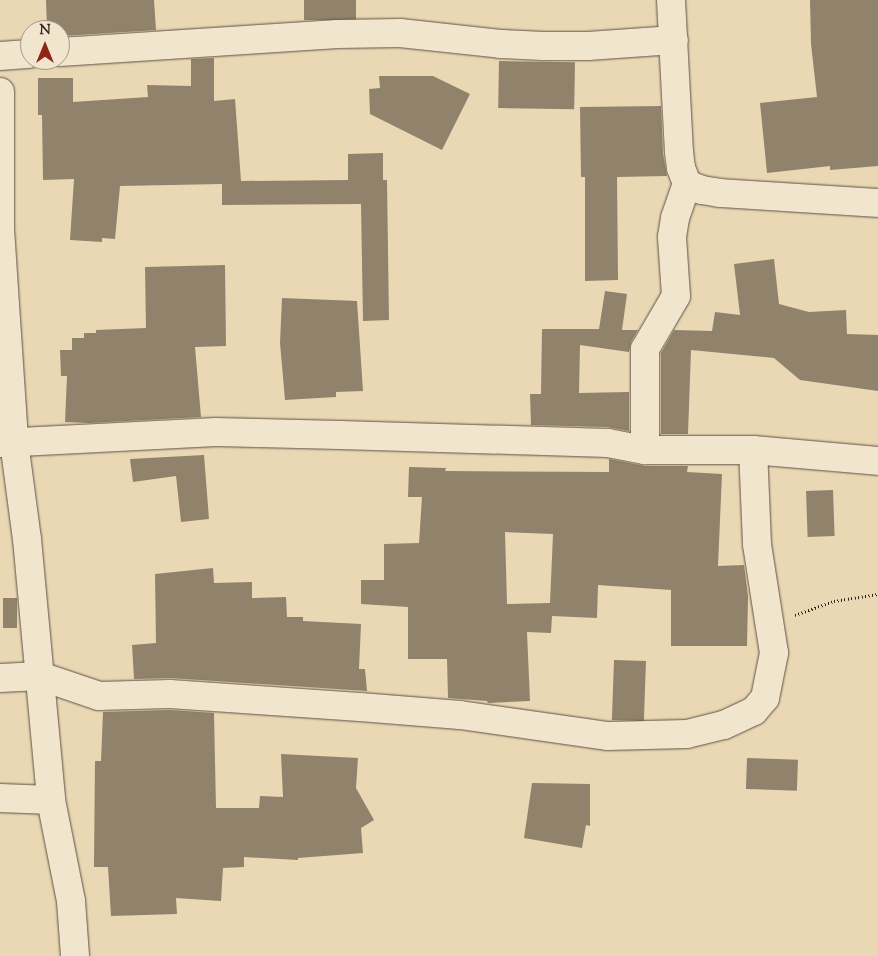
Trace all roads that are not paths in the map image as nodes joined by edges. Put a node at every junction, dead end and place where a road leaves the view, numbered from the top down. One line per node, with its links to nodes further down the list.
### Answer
1 (672, 0): 2 (street)
2 (674, 40): 3 (street); 7 (street)
3 (70, 51)
4 (20, 55): 5 (street)
5 (0, 56)
6 (0, 92): 9 (street)
7 (688, 184): 8 (street); 10 (street)
8 (878, 203)
9 (7, 442): 10 (street); 13 (street)
10 (645, 450): 11 (street)
11 (753, 450): 12 (street); 13 (street)
12 (878, 461)
13 (40, 676): 14 (street); 16 (street)
14 (0, 678)
15 (0, 798): 16 (street)
16 (51, 800): 17 (street)
17 (75, 956)

